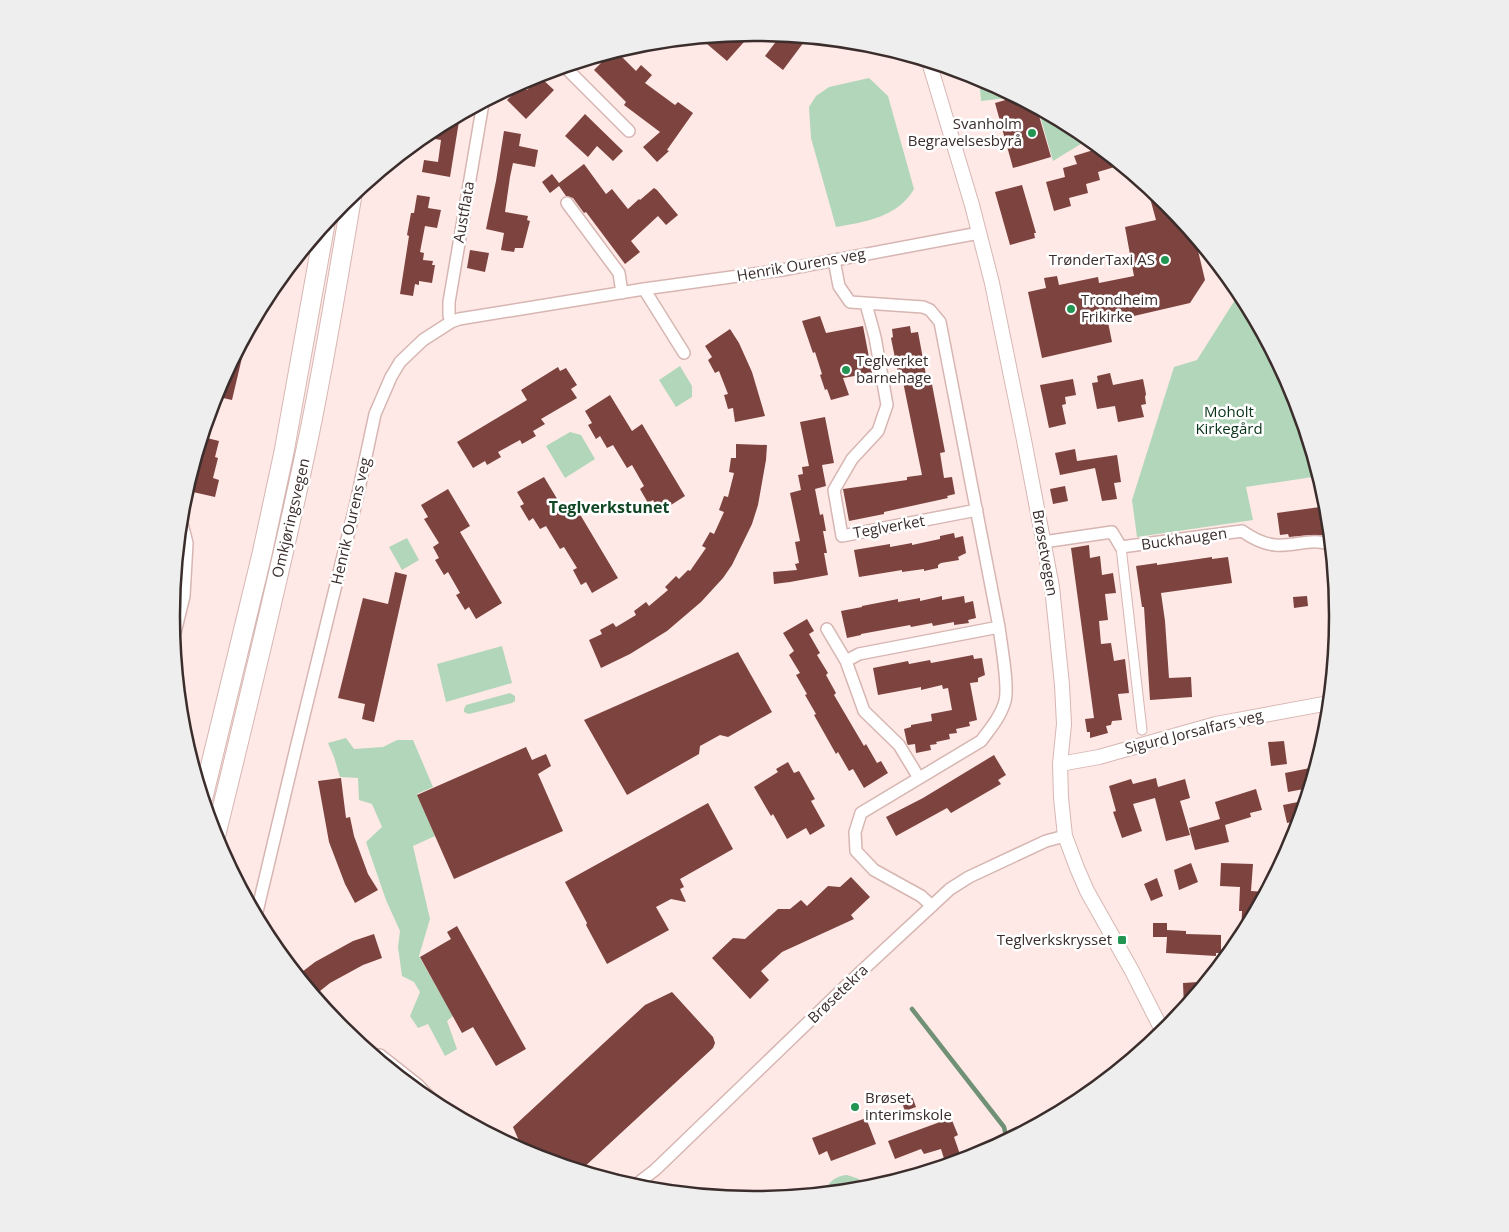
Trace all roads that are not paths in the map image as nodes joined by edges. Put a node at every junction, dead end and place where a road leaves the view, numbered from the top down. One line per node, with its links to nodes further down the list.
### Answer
1 (931, 70): 7 (street, Brøsetvegen)
2 (571, 72): 4 (street)
3 (482, 110): 13 (street, Austflata)
4 (629, 131)
5 (567, 203): 11 (street)
6 (350, 208): 29 (highway, Omkjøringsvegen)
7 (979, 233): 9 (street, Henrik Ourens veg); 17 (street, Brøsetvegen)
8 (323, 236): 28 (highway, Omkjøringsvegen)
9 (834, 260): 10 (street, Henrik Ourens veg); 12 (street)
10 (644, 289): 11 (street, Henrik Ourens veg); 14 (street)
11 (622, 293): 13 (street, Henrik Ourens veg)
12 (866, 304): 15 (street); 15 (street, Teglverket)
13 (450, 322): 31 (street, Henrik Ourens veg)
14 (684, 354)
15 (977, 510): 21 (street)
16 (185, 538): 20 (street)
17 (1043, 542): 19 (street, Buckhaugen); 26 (street, Brøsetvegen)
18 (1324, 542): 19 (street, Buckhaugen)
19 (1121, 547): 25 (street)
20 (180, 614)
21 (999, 627): 23 (street); 27 (street)
22 (827, 629): 23 (street)
23 (846, 661): 27 (street)
24 (1322, 704): 26 (street, Sigurd Jorsalfars veg)
25 (1142, 730)
26 (1060, 764): 30 (street, Brøsetvegen)
27 (919, 778): 32 (street)
28 (206, 786)
29 (219, 823)
30 (1065, 836): 32 (street, Brøsetekra); 33 (street, Brøsetvegen)
31 (259, 905)
32 (932, 906): 34 (street, Brøsetekra)
33 (1158, 1024)
34 (642, 1180)

